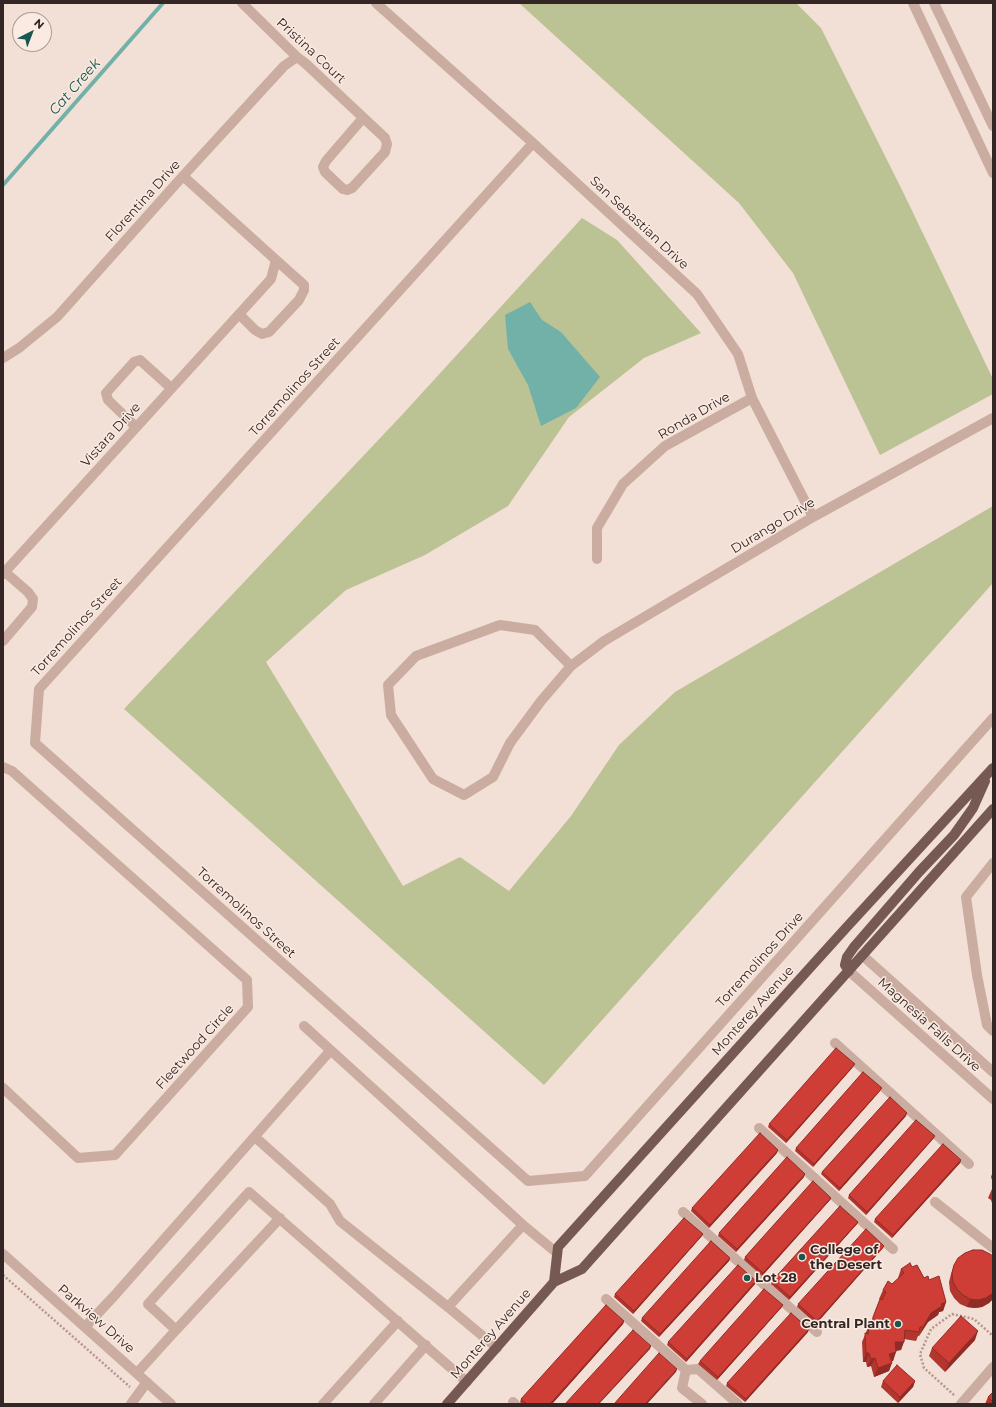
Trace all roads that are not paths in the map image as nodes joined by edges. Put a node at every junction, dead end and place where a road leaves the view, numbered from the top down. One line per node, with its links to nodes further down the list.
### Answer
1 (242, 3): 5 (street, Pristina Court)
2 (376, 3): 8 (street, San Sebastian Drive)
3 (913, 3): 9 (street)
4 (934, 3): 7 (street)
5 (297, 57): 6 (street, Pristina Court); 10 (street, Florentina Drive)
6 (363, 118): 6 (street, Pristina Court)
7 (993, 126)
8 (533, 143): 15 (street, San Sebastian Drive); 40 (street, Torremolinos Street)
9 (993, 173)
10 (183, 176): 11 (street); 13 (street, Florentina Drive)
11 (276, 260): 12 (street, Vistara Drive); 12 (street)
12 (238, 314): 14 (street, Vistara Drive)
13 (3, 358)
14 (171, 388): 17 (street, Vistara Drive); 17 (street)
15 (752, 398): 18 (street, San Sebastian Drive); 19 (street, Ronda Drive)
16 (993, 418): 18 (street, Durango Drive)
17 (136, 427): 20 (street, Vistara Drive)
18 (813, 517): 22 (street, Durango Drive)
19 (597, 560)
20 (4, 573): 21 (street)
21 (3, 641)
22 (571, 666): 22 (street, Durango Drive)
23 (993, 718): 40 (street, Torremolinos Drive)
24 (3, 767): 35 (street, Fleetwood Circle)
25 (991, 770): 29 (main road); 47 (main road, Monterey Avenue)
26 (993, 809): 28 (main road, Monterey Avenue)
27 (993, 863): 31 (street)
28 (862, 955): 29 (main road, Monterey Avenue); 34 (street, Magnesia Falls Drive)
29 (849, 971): 36 (street, Magnesia Falls Drive); 49 (main road, Monterey Avenue)
30 (304, 1026): 33 (street)
31 (990, 1028)
32 (835, 1044): 39 (street)
33 (330, 1051): 38 (street); 44 (street)
34 (993, 1072)
35 (3, 1088)
36 (993, 1099)
37 (759, 1128): 46 (street)
38 (255, 1137): 51 (street); 53 (street)
39 (969, 1164)
40 (528, 1181)
41 (935, 1202): 45 (street)
42 (683, 1212): 55 (street)
43 (280, 1218): 52 (street); 54 (street); 54 (street)
44 (523, 1225): 47 (street); 51 (street)
45 (993, 1248)
46 (893, 1249)
47 (557, 1253): 49 (main road, Monterey Avenue)
48 (5, 1260): 53 (street, Parkview Drive)
49 (554, 1282): 57 (main road, Monterey Avenue)
50 (606, 1299): 59 (street)
51 (448, 1307): 57 (street)
52 (398, 1321): 56 (street); 66 (street)
53 (85, 1327): 60 (street, Parkview Drive)
54 (176, 1330): 60 (street)
55 (817, 1332)
56 (426, 1345): 62 (street); 67 (street)
57 (497, 1348): 62 (main road, Monterey Avenue)
58 (993, 1368): 63 (street)
59 (686, 1370): 69 (street); 70 (street)
60 (137, 1373): 61 (street, Parkview Drive)
61 (147, 1382): 64 (street); 65 (street, Parkview Drive)
62 (467, 1382): 68 (main road, Monterey Avenue)
63 (961, 1403)
64 (131, 1404)
65 (171, 1404)
66 (323, 1404)
67 (374, 1404)
68 (448, 1404)
69 (702, 1404)
70 (738, 1404)

